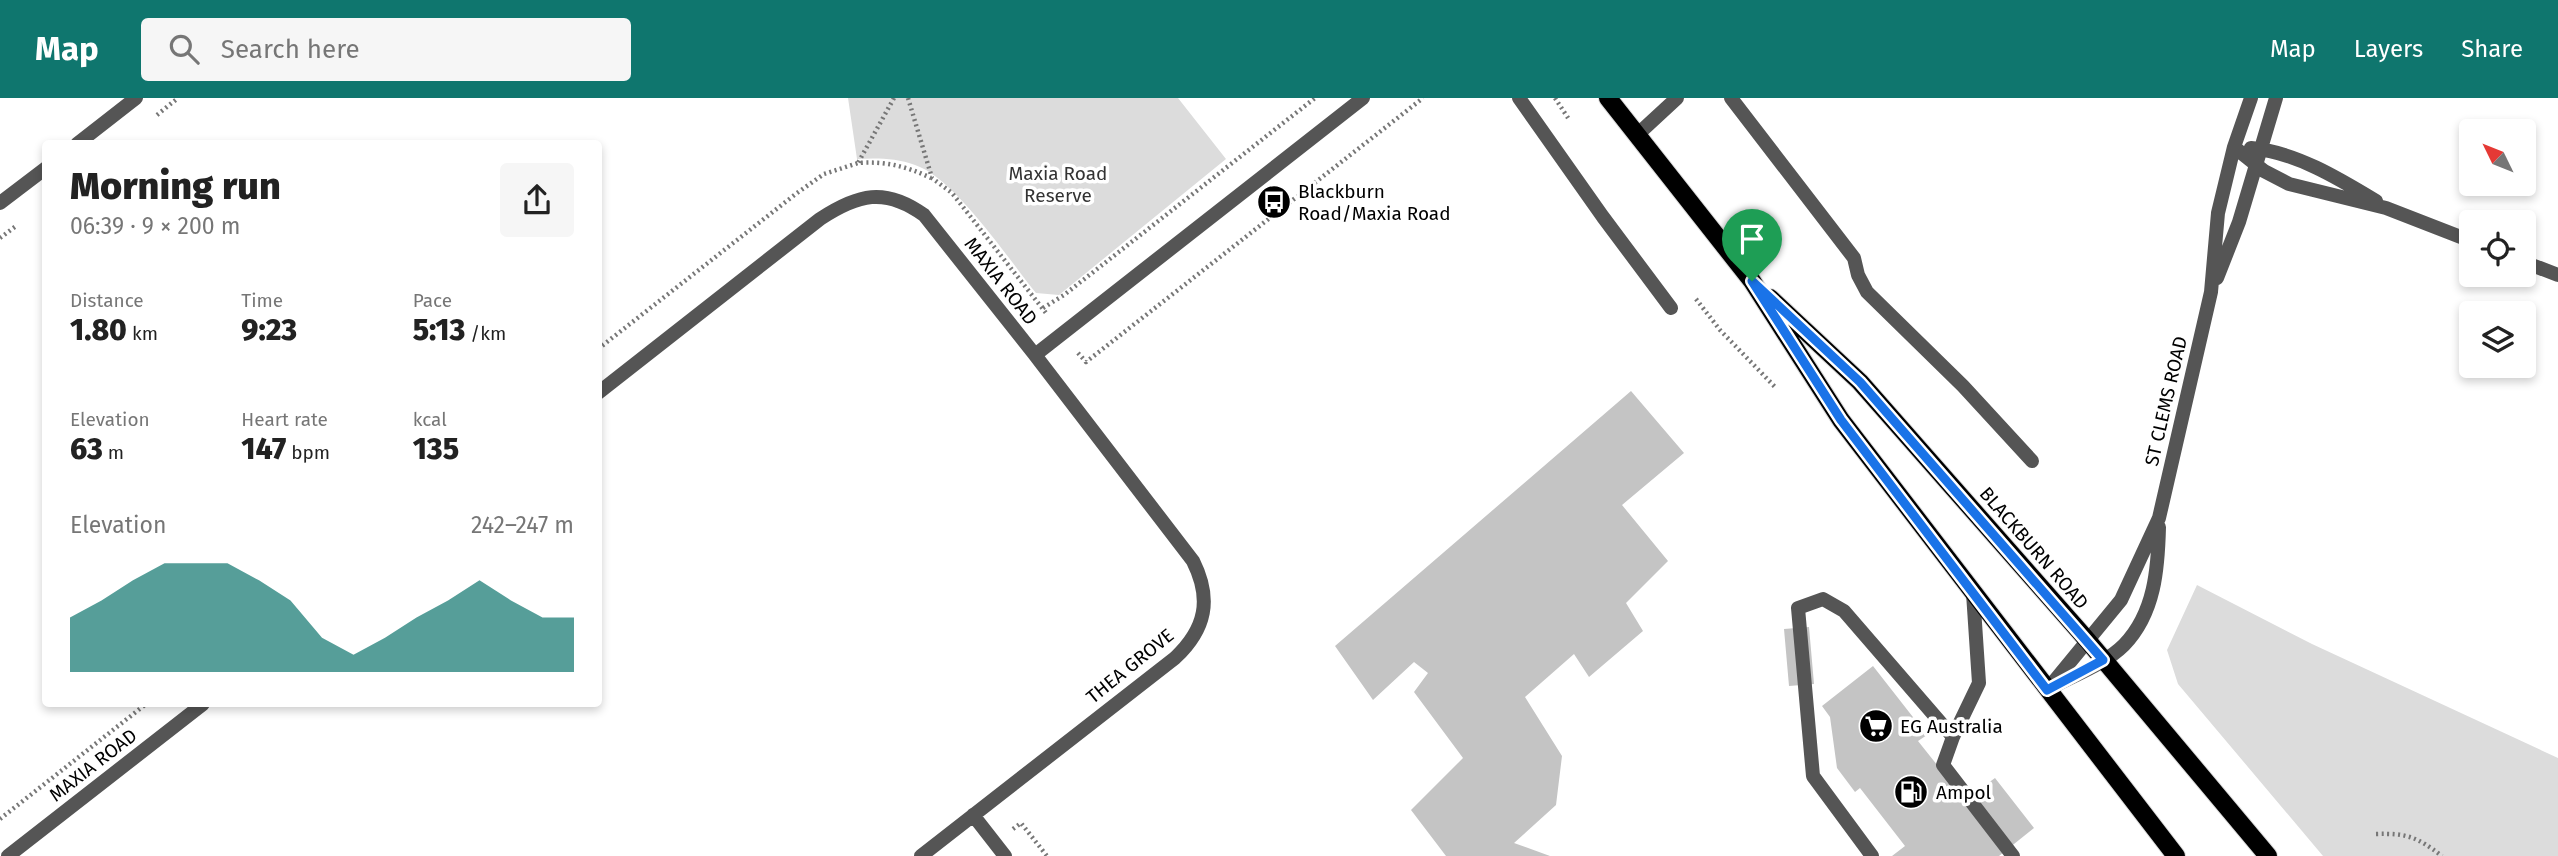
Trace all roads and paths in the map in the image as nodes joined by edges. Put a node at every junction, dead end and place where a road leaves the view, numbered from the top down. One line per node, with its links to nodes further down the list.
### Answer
1 (136, 98): 14 (street)
2 (894, 98): 17 (path)
3 (908, 98): 20 (path)
4 (1315, 98): 28 (path)
5 (1363, 98): 30 (street, MAXIA ROAD)
6 (1423, 98): 30 (path)
7 (1519, 98): 29 (street)
8 (1608, 98): 13 (main road, BLACKBURN ROAD)
9 (1677, 98): 13 (street)
10 (1731, 98): 34 (street)
11 (2251, 98): 15 (street, ST CLEMS ROAD)
12 (2276, 98): 16 (street, ST CLEMS ROAD)
13 (1637, 135): 26 (main road, BLACKBURN ROAD)
14 (82, 140)
15 (2234, 147): 16 (street); 18 (street); 27 (street, ST CLEMS ROAD)
16 (2260, 149): 18 (street, ST CLEMS ROAD); 22 (street)
17 (858, 163): 20 (path); 31 (path)
18 (2255, 164): 22 (street); 27 (street, ST CLEMS ROAD)
19 (42, 171): 21 (street)
20 (932, 178): 28 (path)
21 (0, 203)
22 (2386, 208): 23 (street)
23 (2459, 236)
24 (2536, 267): 25 (street)
25 (2558, 275)
26 (1752, 281): 36 (main road, BLACKBURN ROAD); 37 (main road, BLACKBURN ROAD)
27 (2211, 292): 35 (street, ST CLEMS ROAD)
28 (1042, 308): 30 (path)
29 (1671, 309)
30 (1062, 334): 32 (street, MAXIA ROAD)
31 (602, 346)
32 (1035, 355): 33 (street, MAXIA ROAD); 43 (street, THEA GROVE)
33 (602, 390)
34 (2032, 461)
35 (2159, 518): 37 (street, ST CLEMS ROAD); 38 (street, ST CLEMS ROAD)
36 (1973, 593): 39 (main road, BLACKBURN ROAD); 42 (street)
37 (2088, 641): 38 (main road, BLACKBURN ROAD); 39 (street, ST CLEMS ROAD)
38 (2103, 660): 39 (street, ST CLEMS ROAD); 52 (main road, BLACKBURN ROAD)
39 (2047, 690): 51 (main road, BLACKBURN ROAD)
40 (142, 707): 44 (path)
41 (199, 707): 46 (street, MAXIA ROAD)
42 (1954, 737): 49 (street); 50 (street)
43 (973, 815): 47 (street, THEA GROVE); 48 (street)
44 (0, 818)
45 (2376, 834): 53 (path)
46 (8, 856)
47 (921, 856)
48 (1005, 856)
49 (1872, 856)
50 (2013, 856)
51 (2176, 856)
52 (2268, 856)
53 (2442, 856)

